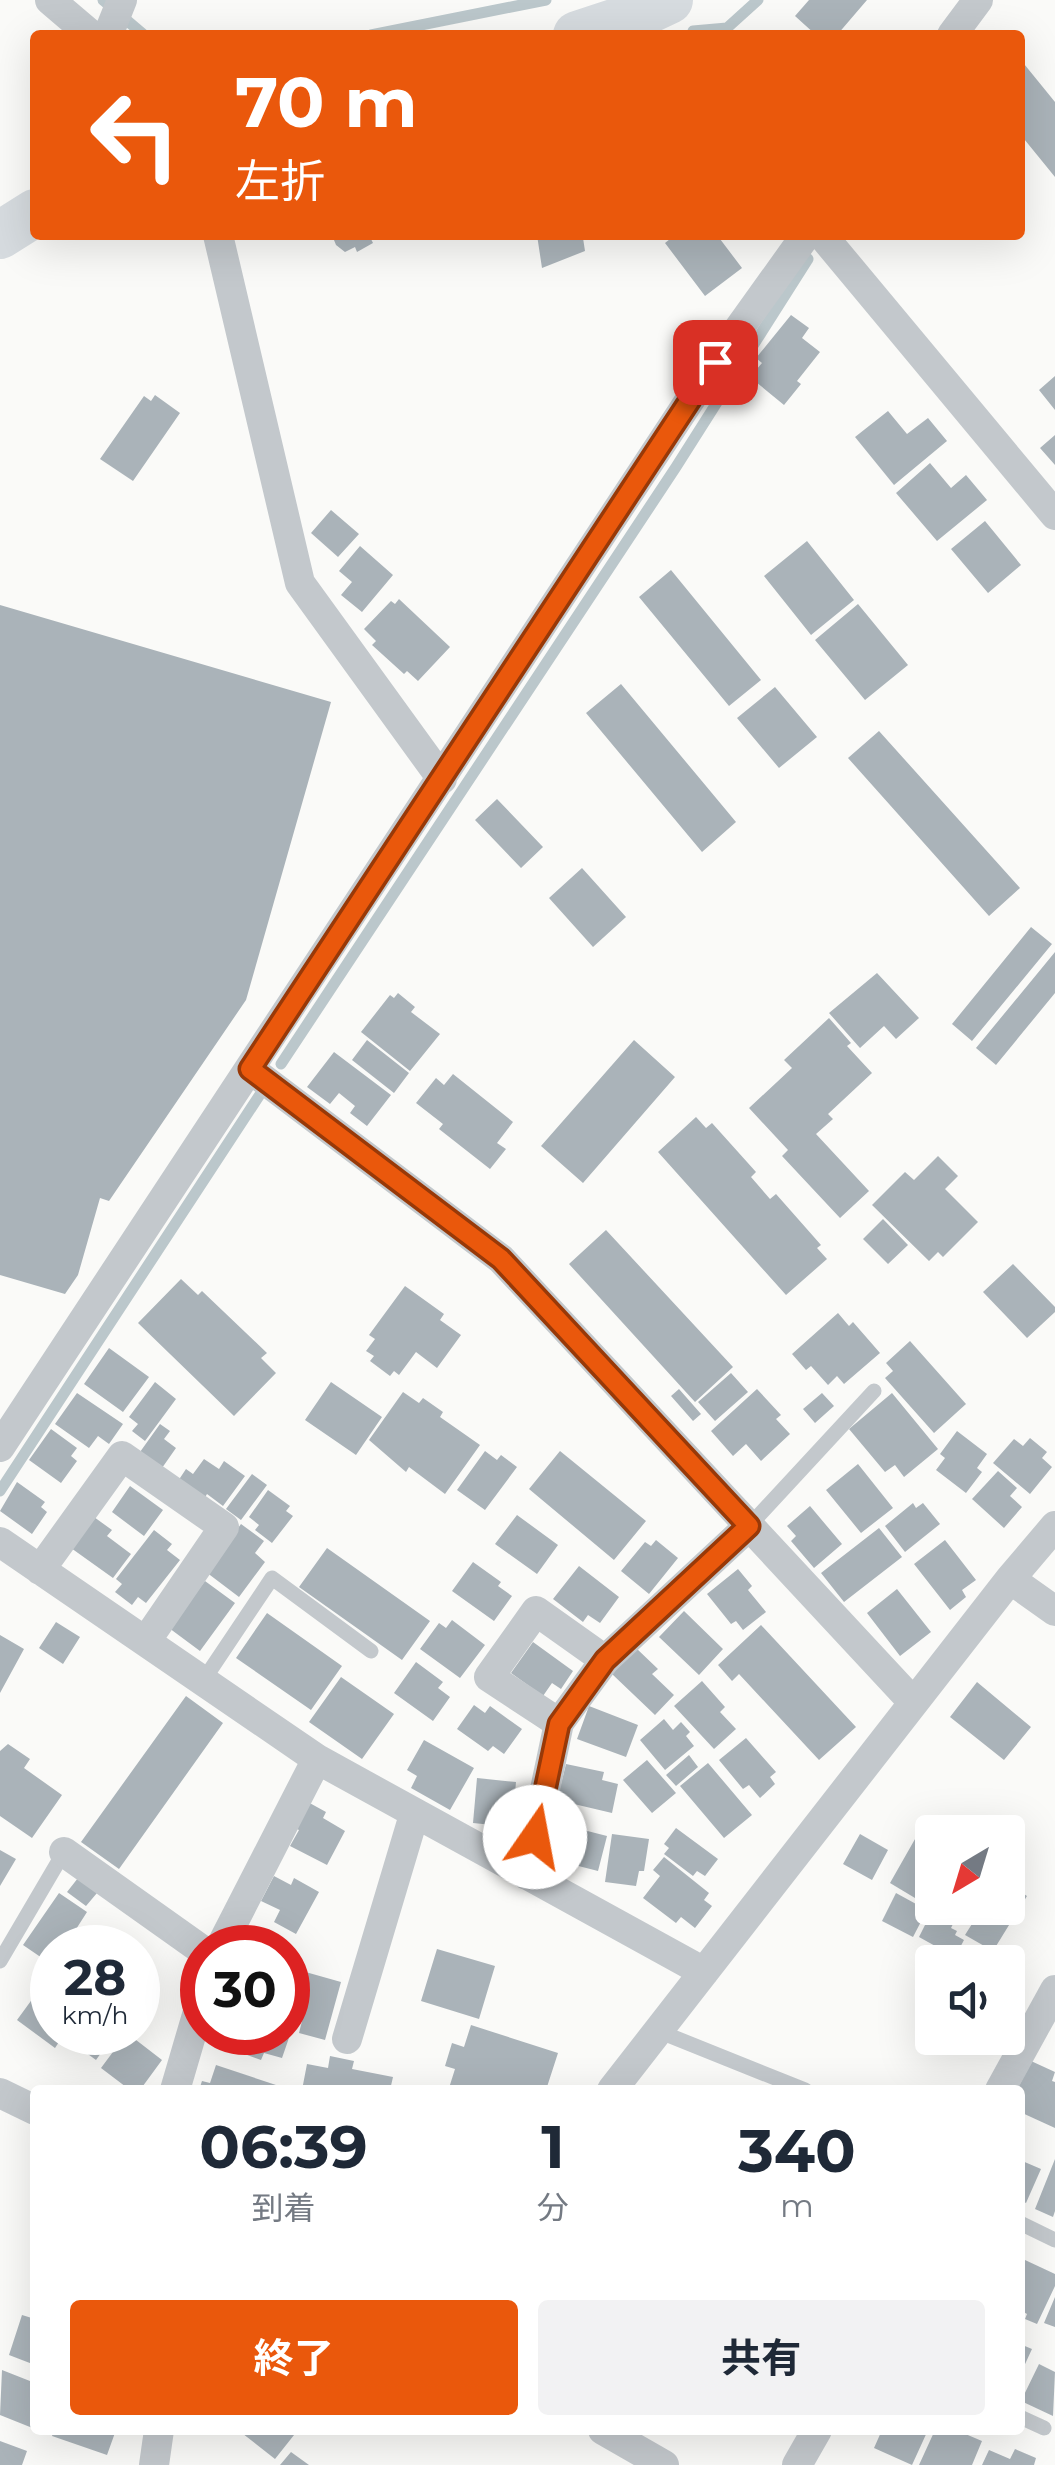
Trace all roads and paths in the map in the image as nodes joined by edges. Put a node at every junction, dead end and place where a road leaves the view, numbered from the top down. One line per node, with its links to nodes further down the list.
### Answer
1 (50, 0): 5 (street)
2 (122, 0): 6 (street)
3 (978, 0): 8 (street)
4 (652, 17): 7 (main road)
5 (85, 30)
6 (110, 30)
7 (599, 30)
8 (956, 30)
9 (30, 217): 10 (main road)
10 (0, 235)
11 (219, 240): 15 (street)
12 (802, 240): 15 (street)
13 (826, 240): 14 (street)
14 (1055, 514)
15 (442, 778): 16 (street)
16 (250, 1069): 18 (street); 19 (street)
17 (874, 1391): 19 (lane)
18 (0, 1447)
19 (749, 1526): 27 (street); 29 (street)
20 (1055, 1526): 23 (street)
21 (0, 1542): 22 (street)
22 (40, 1570): 25 (street); 25 (street)
23 (1010, 1579): 24 (street); 29 (street)
24 (1055, 1610)
25 (146, 1641): 28 (street)
26 (371, 1650): 28 (lane)
27 (605, 1660): 30 (street); 30 (street)
28 (203, 1681): 31 (street)
29 (913, 1702): 38 (street)
30 (559, 1724): 34 (street)
31 (317, 1759): 32 (street); 35 (street)
32 (414, 1816): 34 (street); 42 (street)
33 (64, 1852): 36 (street); 37 (lane)
34 (527, 1875): 38 (street)
35 (232, 1925)
36 (180, 1934)
37 (0, 1961)
38 (704, 1972): 41 (street)
39 (1055, 1990): 40 (street)
40 (1045, 2028): 47 (street)
41 (658, 2031): 45 (street); 46 (lane)
42 (347, 2039)
43 (185, 2055): 44 (street)
44 (176, 2085)
45 (616, 2085)
46 (792, 2085)
47 (1004, 2085)
48 (0, 2094): 49 (street)
49 (30, 2108)
50 (1025, 2225): 51 (lane)
51 (1055, 2240)
52 (1025, 2419): 53 (lane)
53 (1044, 2428)
54 (158, 2435): 57 (street)
55 (612, 2435): 58 (street)
56 (815, 2435): 59 (street)
57 (154, 2465)
58 (664, 2465)
59 (797, 2465)

